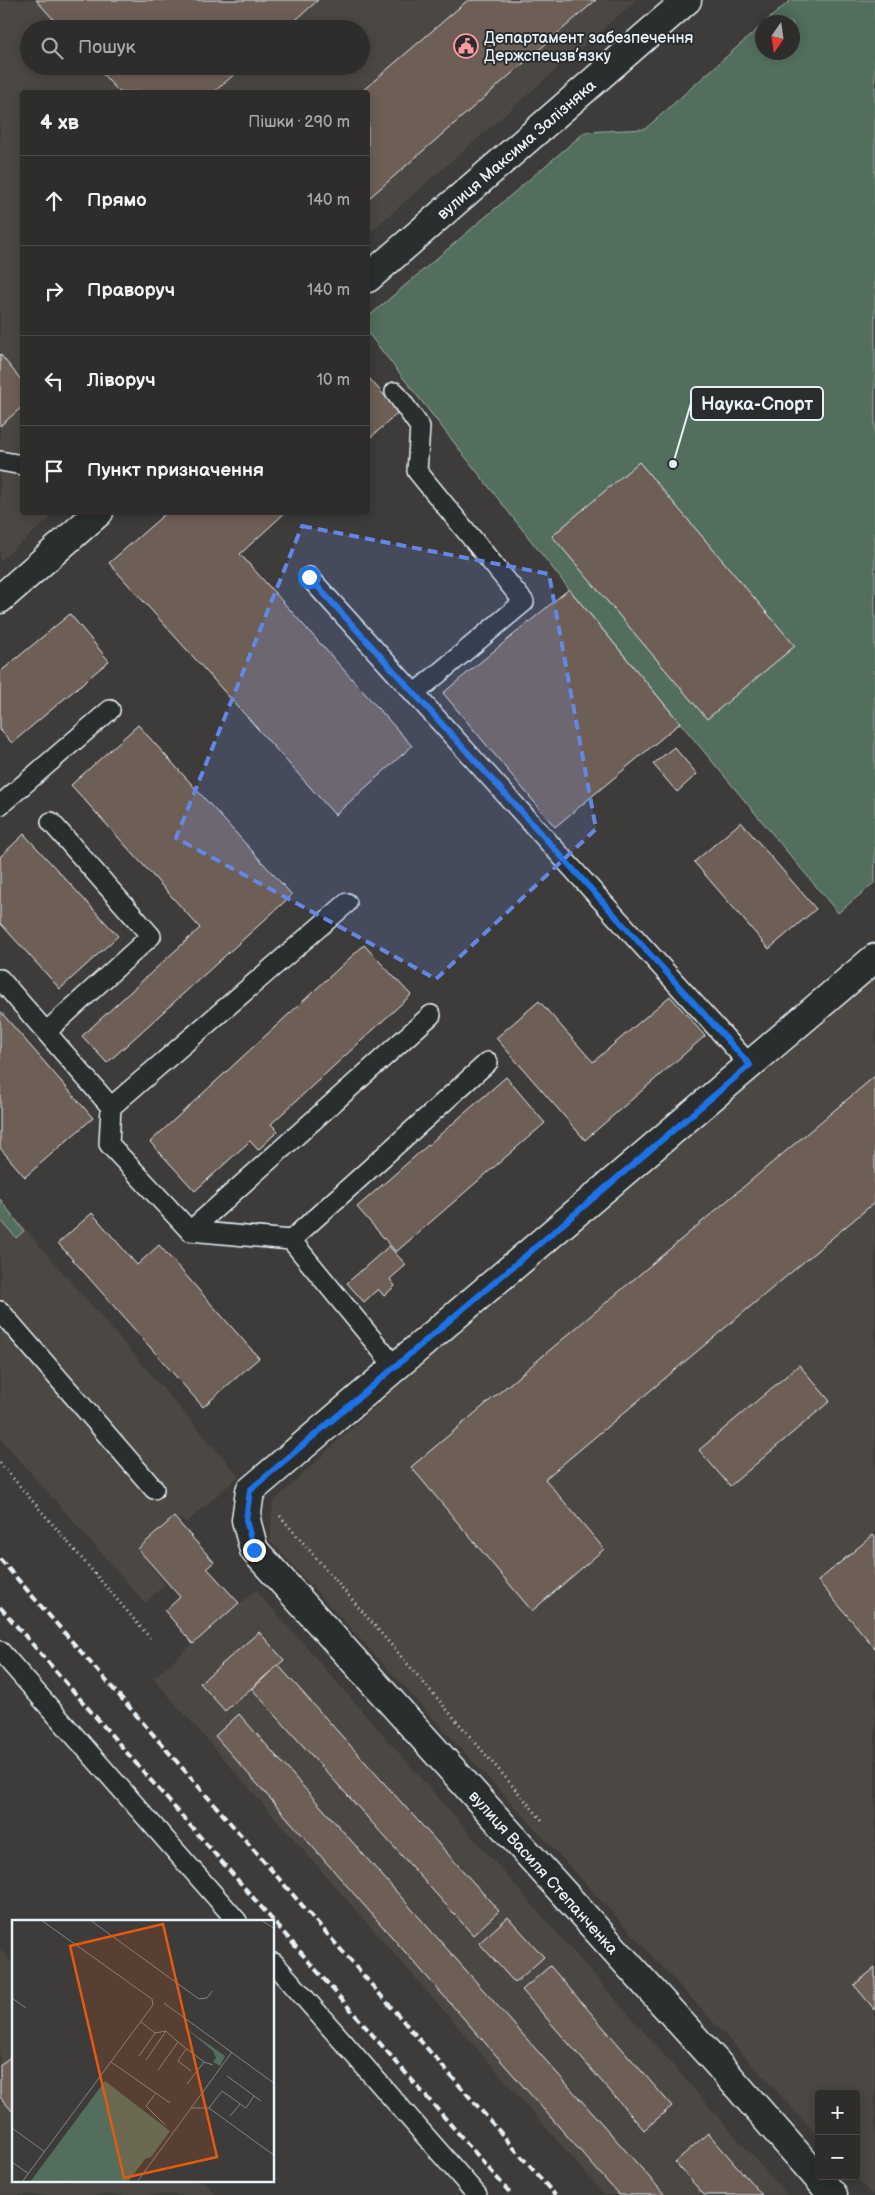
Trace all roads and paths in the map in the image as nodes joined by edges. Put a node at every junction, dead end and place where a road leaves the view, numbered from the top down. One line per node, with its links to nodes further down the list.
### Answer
1 (687, 0): 2 (street, вулиця Максима Залізняка)
2 (370, 276)
3 (394, 392): 9 (lane)
4 (0, 461): 5 (lane)
5 (20, 465)
6 (96, 515): 8 (street)
7 (309, 577): 9 (lane)
8 (0, 599)
9 (414, 694): 19 (lane)
10 (110, 710): 11 (lane)
11 (0, 805)
12 (51, 822): 17 (lane)
13 (347, 903): 20 (lane)
14 (875, 958): 19 (street)
15 (0, 979): 17 (lane)
16 (431, 1015): 21 (lane)
17 (46, 1032): 20 (lane)
18 (488, 1062): 22 (lane)
19 (750, 1065): 24 (street)
20 (111, 1107): 21 (lane)
21 (190, 1231): 22 (lane)
22 (291, 1240): 24 (lane)
23 (0, 1311): 26 (lane)
24 (395, 1367): 32 (street, вулиця Василя Степанченка)
25 (0, 1463): 27 (path)
26 (154, 1489)
27 (150, 1638)
28 (0, 1651): 29 (lane)
29 (236, 1920)
30 (275, 1964): 31 (lane)
31 (477, 2195)
32 (833, 2195)

